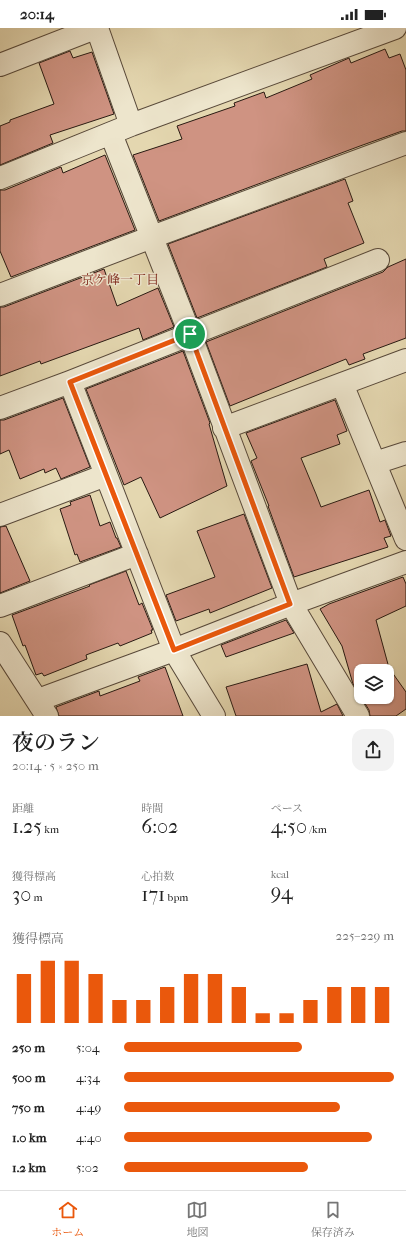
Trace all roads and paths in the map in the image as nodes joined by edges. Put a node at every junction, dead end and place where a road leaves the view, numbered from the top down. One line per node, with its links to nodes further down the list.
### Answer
1 (96, 28): 3 (street); 4 (street)
2 (395, 28): 4 (street)
3 (0, 65)
4 (131, 125): 5 (street)
5 (111, 134): 7 (street); 8 (street)
6 (406, 142): 8 (street)
7 (0, 178)
8 (152, 237): 10 (street); 11 (street)
9 (378, 260): 11 (street)
10 (0, 295)
11 (190, 334): 13 (street); 16 (street)
12 (406, 360): 14 (street)
13 (70, 382): 15 (street); 19 (street)
14 (342, 384): 16 (street); 18 (street)
15 (0, 408)
16 (224, 428): 24 (street)
17 (406, 454): 18 (street)
18 (375, 463): 21 (street)
19 (106, 475): 20 (street); 22 (street)
20 (0, 515)
21 (406, 539)
22 (137, 554): 25 (street); 27 (street)
23 (406, 562): 24 (street)
24 (290, 604): 27 (street); 30 (street)
25 (0, 606)
26 (0, 643): 28 (street)
27 (174, 650): 28 (street); 29 (street)
28 (43, 708)
29 (214, 716)
30 (358, 716)

